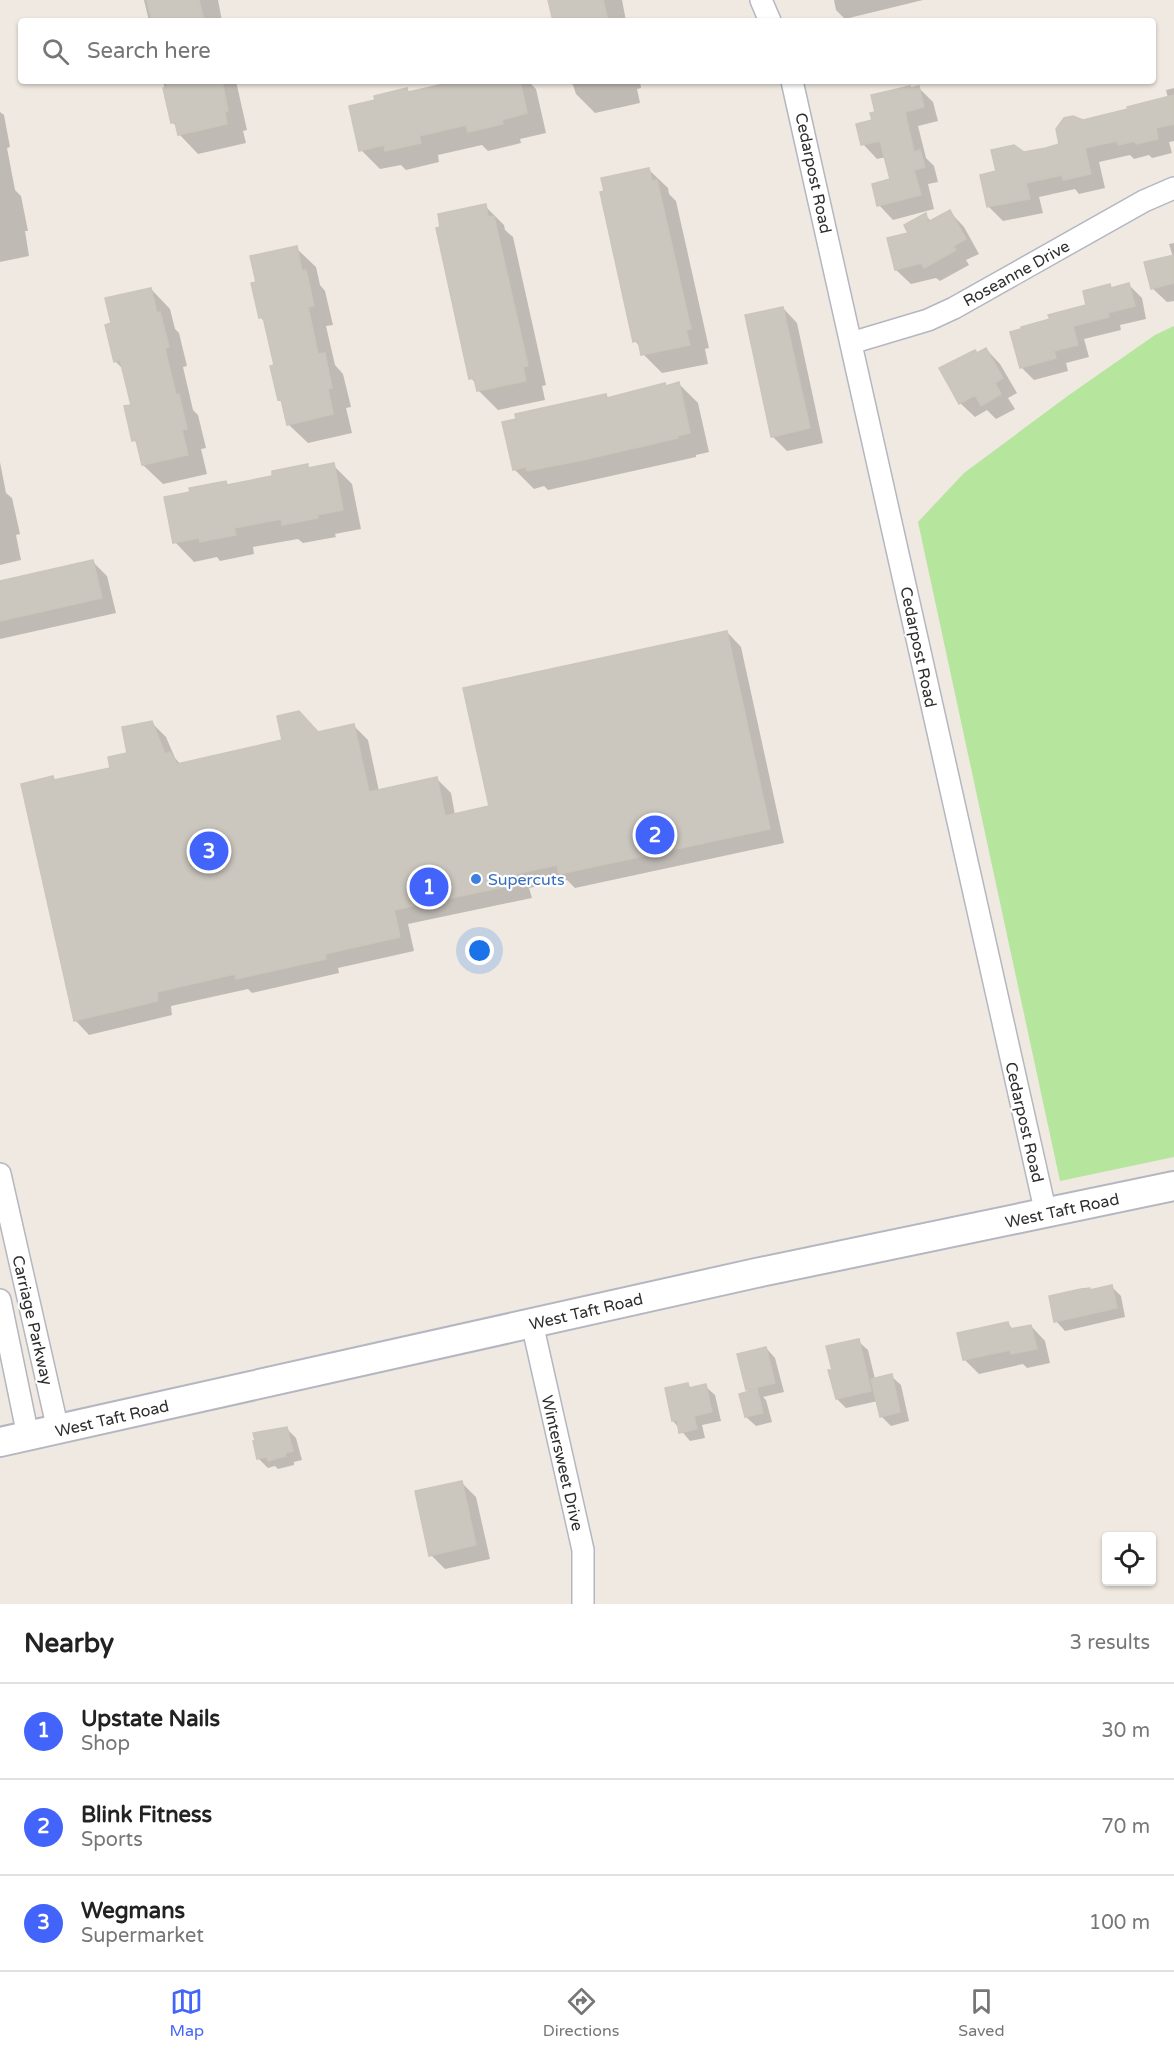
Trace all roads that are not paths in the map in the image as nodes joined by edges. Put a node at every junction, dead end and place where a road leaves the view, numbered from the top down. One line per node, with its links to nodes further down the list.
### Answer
1 (761, 0): 2 (street)
2 (769, 18)
3 (793, 84): 5 (street, Cedarpost Road)
4 (1174, 188): 5 (street, Roseanne Drive)
5 (851, 343): 8 (street, Cedarpost Road)
6 (0, 1174): 9 (street, Carriage Parkway)
7 (1174, 1186): 8 (main road, West Taft Road)
8 (1046, 1214): 12 (main road, West Taft Road)
9 (26, 1287): 10 (street); 13 (street, Carriage Parkway)
10 (0, 1293)
11 (0, 1300): 14 (street, Carriage Parkway)
12 (532, 1323): 13 (main road, West Taft Road); 16 (street, Wintersweet Drive)
13 (58, 1430): 14 (main road, West Taft Road)
14 (28, 1436): 15 (main road, West Taft Road)
15 (0, 1442)
16 (583, 1604)

